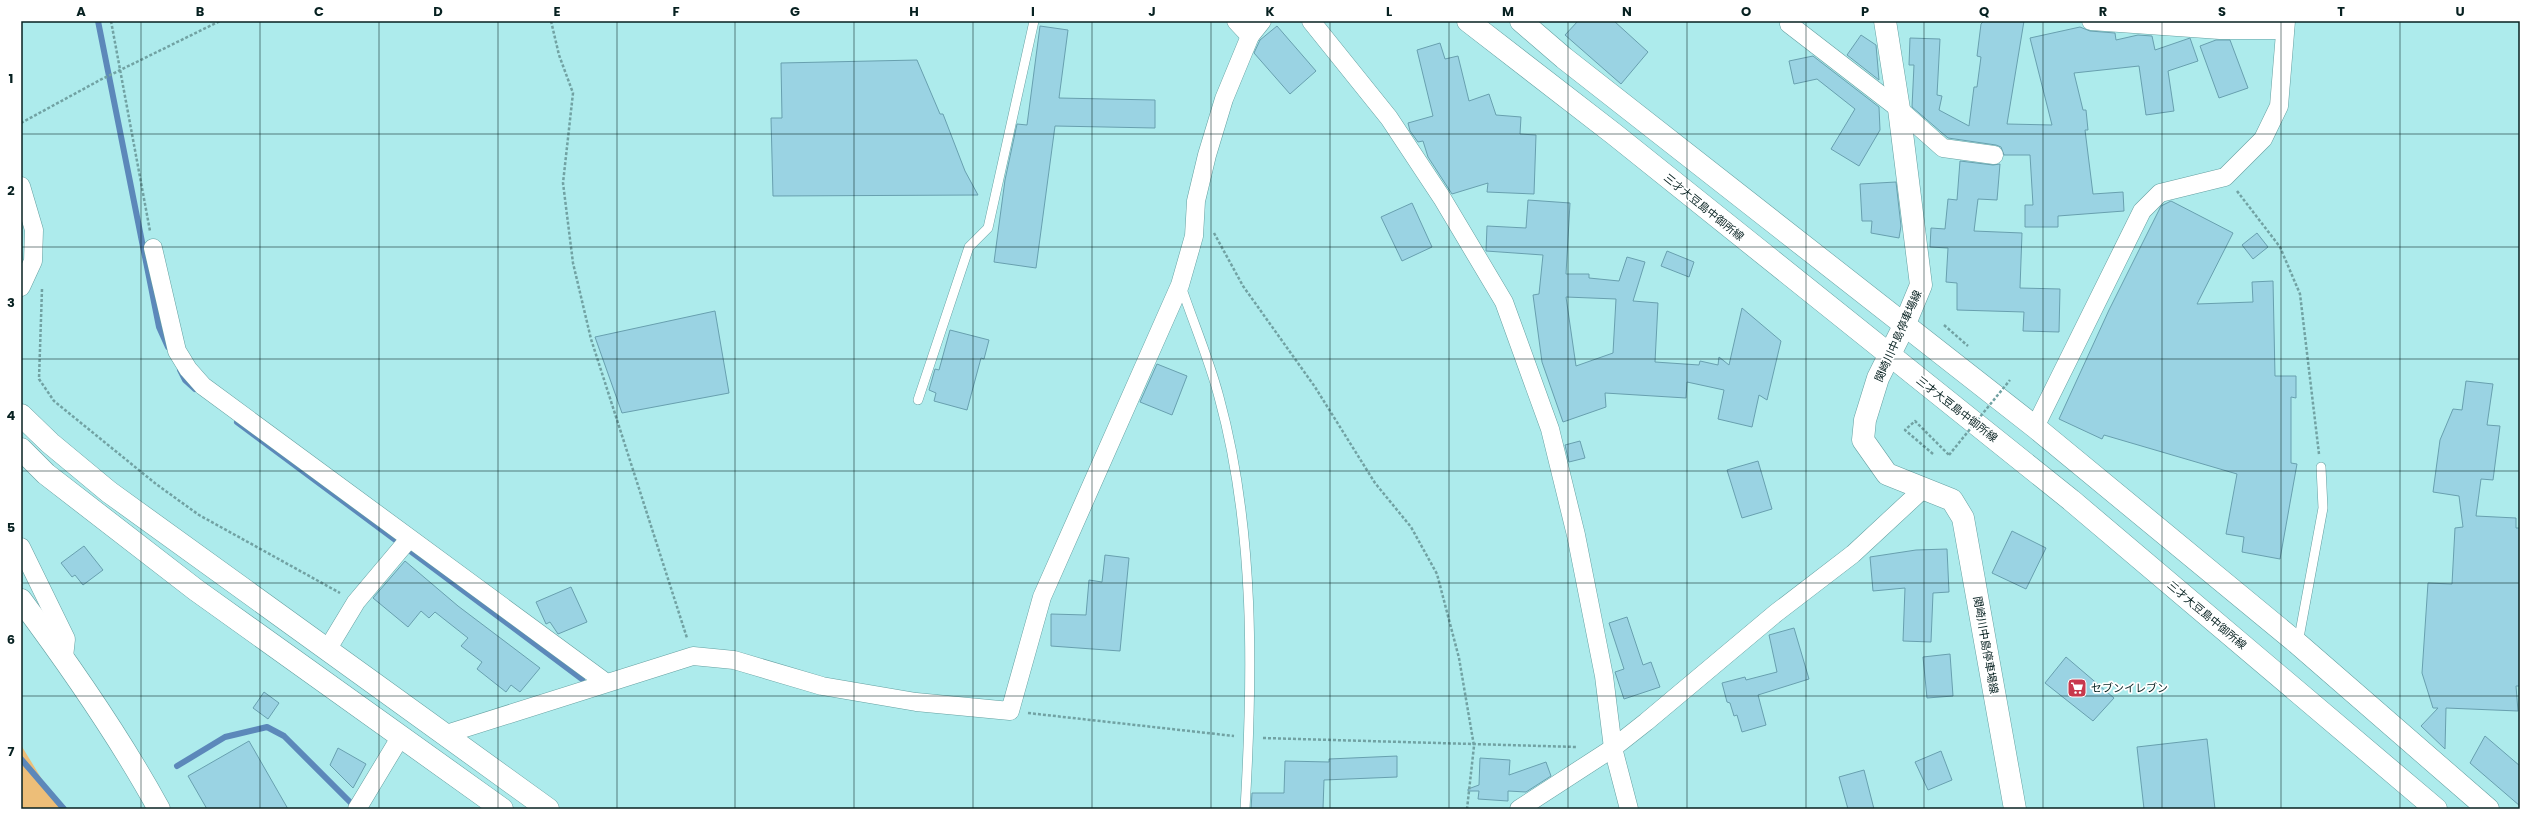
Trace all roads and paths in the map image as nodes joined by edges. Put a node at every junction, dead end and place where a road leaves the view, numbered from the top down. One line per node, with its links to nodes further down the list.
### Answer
1 (111, 21): 15 (path)
2 (220, 21): 15 (path)
3 (551, 21): 42 (path)
4 (1034, 21): 29 (lane)
5 (1236, 21): 14 (street)
6 (1262, 21): 14 (street)
7 (1311, 21): 50 (street)
8 (1468, 21): 27 (main road, 三才大豆島中御所線)
9 (1521, 21): 26 (main road)
10 (1885, 21): 16 (main road, 関崎川中島停車場線)
11 (2091, 21): 13 (street)
12 (1793, 22): 16 (street)
13 (2285, 26): 19 (street)
14 (1250, 36): 21 (street)
15 (121, 70): 17 (path); 22 (path)
16 (1899, 109): 18 (street); 26 (main road, 関崎川中島停車場線)
17 (21, 123)
18 (1994, 154)
19 (2225, 177): 31 (street); 34 (path)
20 (21, 186): 23 (street)
21 (1196, 201): 24 (street); 49 (path)
22 (154, 248): 36 (street)
23 (33, 261): 25 (street); 39 (path)
24 (1180, 285): 45 (street); 48 (lane)
25 (21, 287)
26 (1904, 326): 27 (main road, 関崎川中島停車場線); 31 (main road)
27 (1890, 356): 35 (main road, 関崎川中島停車場線); 60 (main road, 三才大豆島中御所線)
28 (2010, 380): 33 (path, bridge)
29 (918, 400)
30 (21, 415): 41 (main road)
31 (2035, 428): 40 (main road)
32 (21, 449): 47 (main road)
33 (1933, 454)
34 (2321, 467): 40 (lane)
35 (1924, 489): 50 (street); 59 (main road, 関崎川中島停車場線)
36 (409, 539): 39 (street); 44 (street)
37 (21, 547): 43 (street)
38 (21, 600): 43 (main road)
39 (356, 602): 41 (street)
40 (2298, 644): 61 (main road)
41 (327, 650): 46 (main road)
42 (693, 656): 44 (street); 45 (street)
43 (64, 657): 51 (main road)
44 (605, 682): 46 (street)
45 (1010, 711): 48 (path)
46 (443, 735): 54 (main road)
47 (401, 736): 52 (street); 53 (main road)
48 (1249, 738): 49 (path); 55 (lane)
49 (1474, 746): 50 (path); 56 (path)
50 (1613, 748): 57 (street); 58 (street)
51 (159, 809)
52 (357, 809)
53 (502, 809)
54 (548, 809)
55 (1245, 809)
56 (1467, 809)
57 (1519, 809)
58 (1630, 809)
59 (2015, 809)
60 (2436, 809)
61 (2488, 809)

